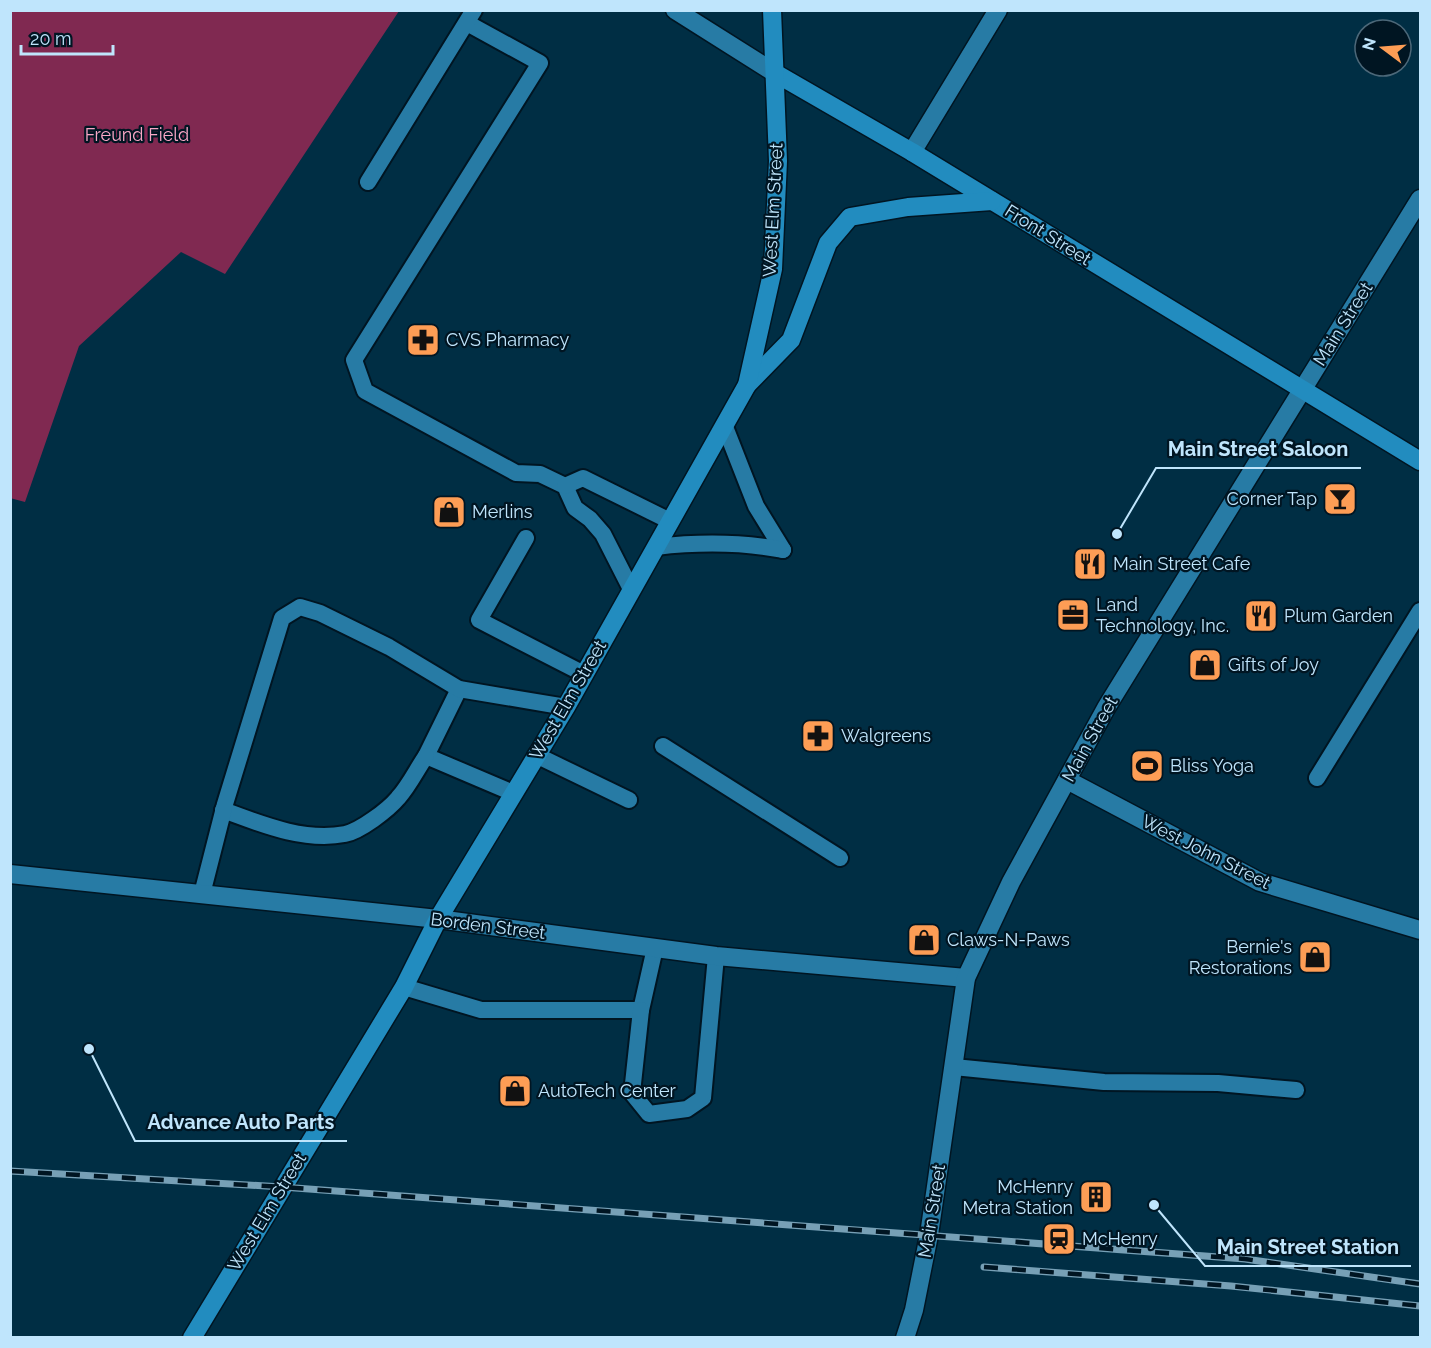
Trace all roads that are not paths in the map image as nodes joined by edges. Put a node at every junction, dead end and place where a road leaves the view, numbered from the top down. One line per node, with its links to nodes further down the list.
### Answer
1 (675, 10): 5 (street, Front Street)
2 (772, 10): 5 (main road, West Elm Street)
3 (998, 10): 6 (street)
4 (470, 17): 7 (lane); 14 (lane)
5 (775, 73): 6 (main road, Front Street); 10 (main road, West Elm Street)
6 (912, 152): 9 (main road, Front Street)
7 (368, 182)
8 (1420, 199): 11 (street, Main Street)
9 (992, 201): 10 (main road); 11 (main road, Front Street)
10 (747, 385): 12 (main road, West Elm Street)
11 (1302, 391): 13 (main road, Front Street); 27 (street, Main Street)
12 (725, 427): 15 (main road, West Elm Street); 17 (lane)
13 (1420, 461)
14 (566, 486): 15 (lane); 18 (lane)
15 (670, 521): 17 (main road, West Elm Street)
16 (526, 538): 20 (lane)
17 (656, 547): 18 (main road, West Elm Street)
18 (631, 589): 20 (main road, West Elm Street)
19 (1420, 611): 26 (lane)
20 (584, 674): 22 (main road, West Elm Street)
21 (459, 689): 22 (lane); 25 (lane); 30 (lane)
22 (566, 706): 24 (main road, West Elm Street)
23 (663, 746): 31 (lane)
24 (536, 755): 28 (main road, West Elm Street); 29 (lane)
25 (426, 756): 28 (lane); 30 (lane)
26 (1317, 778)
27 (1067, 780): 35 (street, West John Street); 38 (street, Main Street)
28 (513, 793): 34 (main road, West Elm Street)
29 (629, 801)
30 (223, 810): 33 (lane)
31 (840, 858)
32 (10, 874): 33 (street, Borden Street)
33 (202, 894): 34 (street, Borden Street)
34 (438, 919): 36 (street, Borden Street); 39 (main road, West Elm Street)
35 (1420, 930)
36 (655, 948): 37 (street, Borden Street); 40 (lane)
37 (716, 956): 38 (street, Borden Street); 40 (lane)
38 (966, 978): 41 (street, Main Street)
39 (404, 987): 40 (lane); 43 (main road, West Elm Street)
40 (641, 1010)
41 (954, 1067): 42 (lane); 44 (street, Main Street)
42 (1296, 1090)
43 (192, 1338)
44 (905, 1338)

